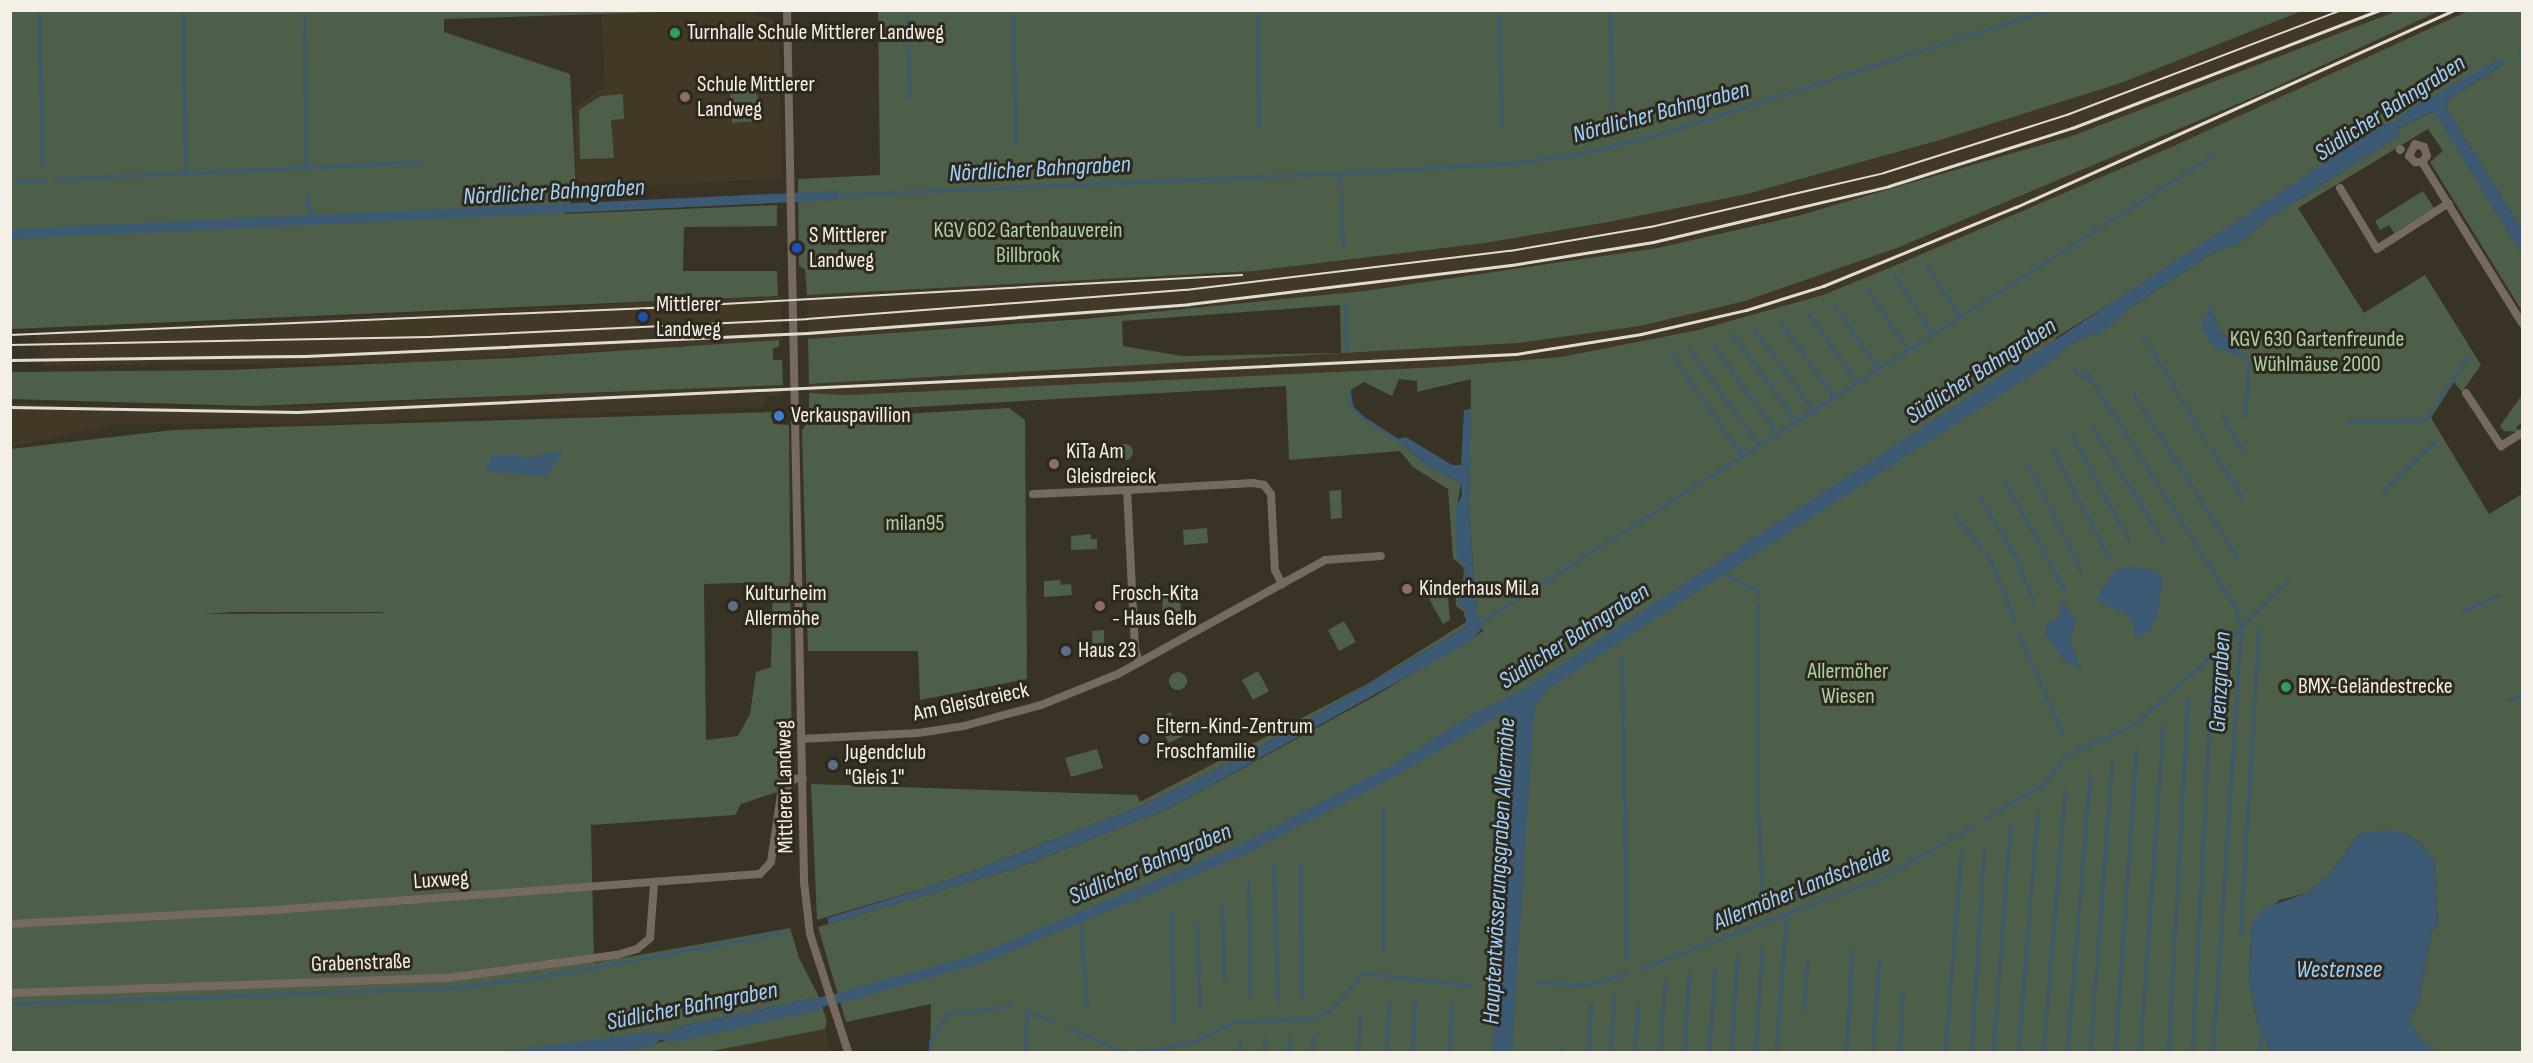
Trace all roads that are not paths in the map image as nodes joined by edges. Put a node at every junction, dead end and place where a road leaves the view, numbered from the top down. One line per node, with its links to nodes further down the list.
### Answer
1 (787, 10): 15 (street, Mittlerer Landweg)
2 (2404, 152): 3 (street); 3 (street); 4 (street)
3 (2422, 162): 6 (street)
4 (2413, 170)
5 (2340, 188): 6 (street)
6 (2449, 203): 7 (street)
7 (2523, 323)
8 (2466, 393): 9 (street)
9 (2523, 433)
10 (1127, 490): 11 (street); 13 (street); 14 (street)
11 (1033, 494)
12 (1381, 556): 13 (street, Am Gleisdreieck)
13 (1282, 584): 14 (street, Am Gleisdreieck)
14 (1140, 662): 15 (street, Am Gleisdreieck)
15 (802, 739): 16 (street, Mittlerer Landweg)
16 (803, 778): 17 (street, Luxweg); 20 (street, Mittlerer Landweg)
17 (654, 883): 18 (street, Luxweg); 19 (street, Grabenstraße)
18 (10, 924)
19 (10, 993)
20 (848, 1053)

